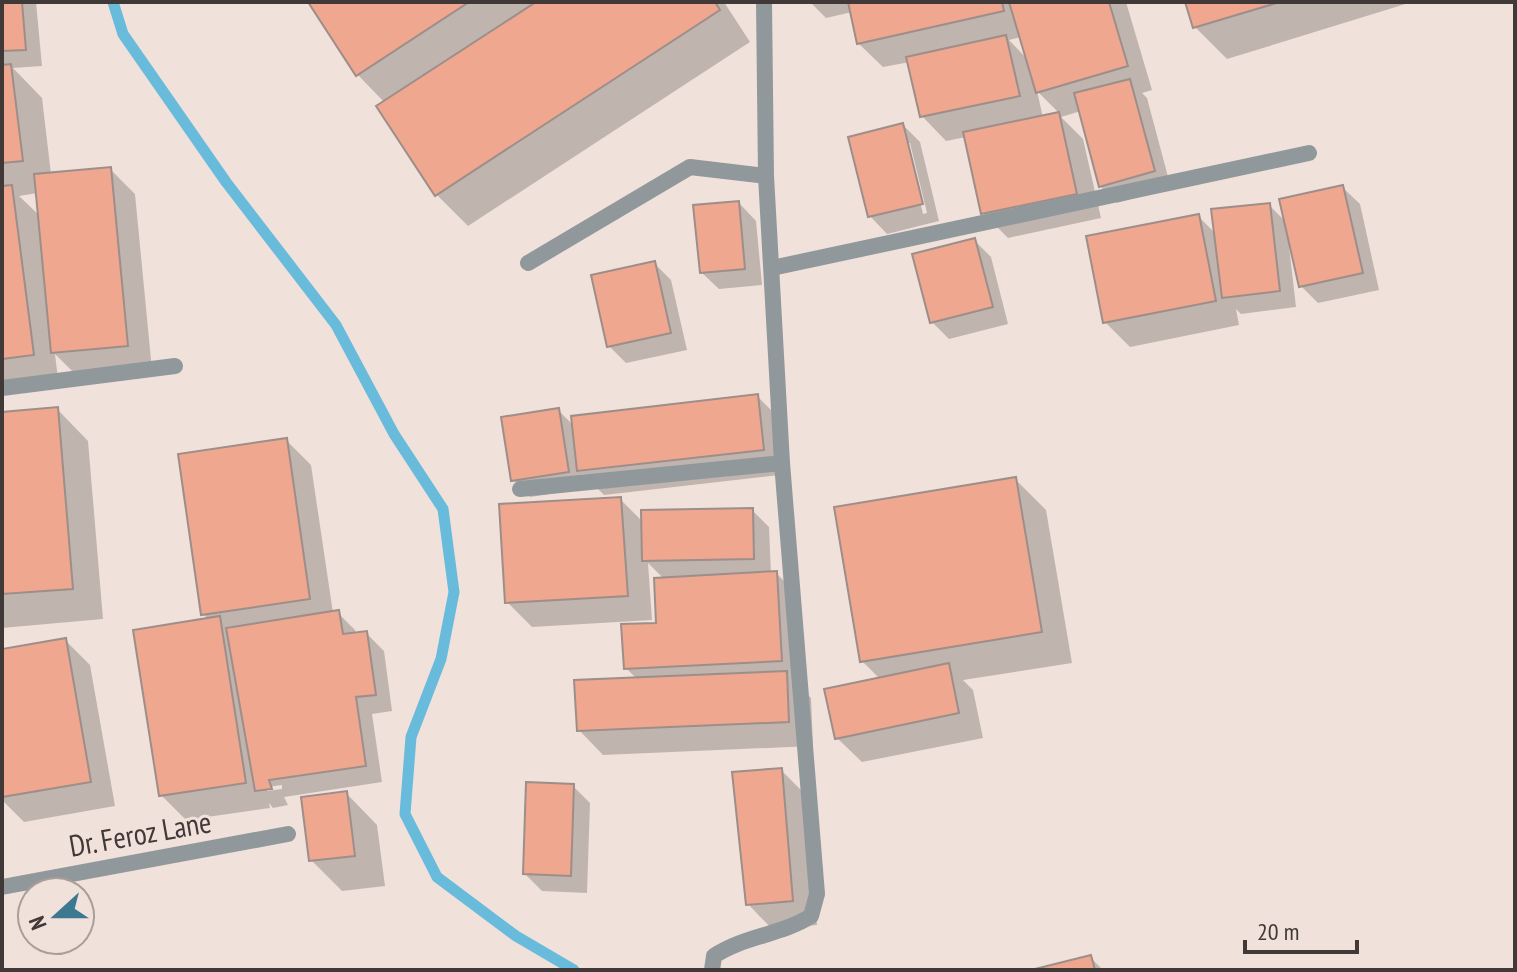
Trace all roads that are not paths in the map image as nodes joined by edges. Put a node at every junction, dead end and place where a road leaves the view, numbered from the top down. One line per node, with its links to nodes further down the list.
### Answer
1 (764, 2): 3 (street)
2 (1309, 153): 5 (street)
3 (766, 176): 4 (street); 5 (street)
4 (528, 263)
5 (772, 268): 8 (street)
6 (175, 366): 7 (street)
7 (2, 388)
8 (782, 463): 9 (street); 12 (street)
9 (520, 489)
10 (288, 834): 11 (street, Dr. Feroz Lane)
11 (2, 887)
12 (712, 970)

